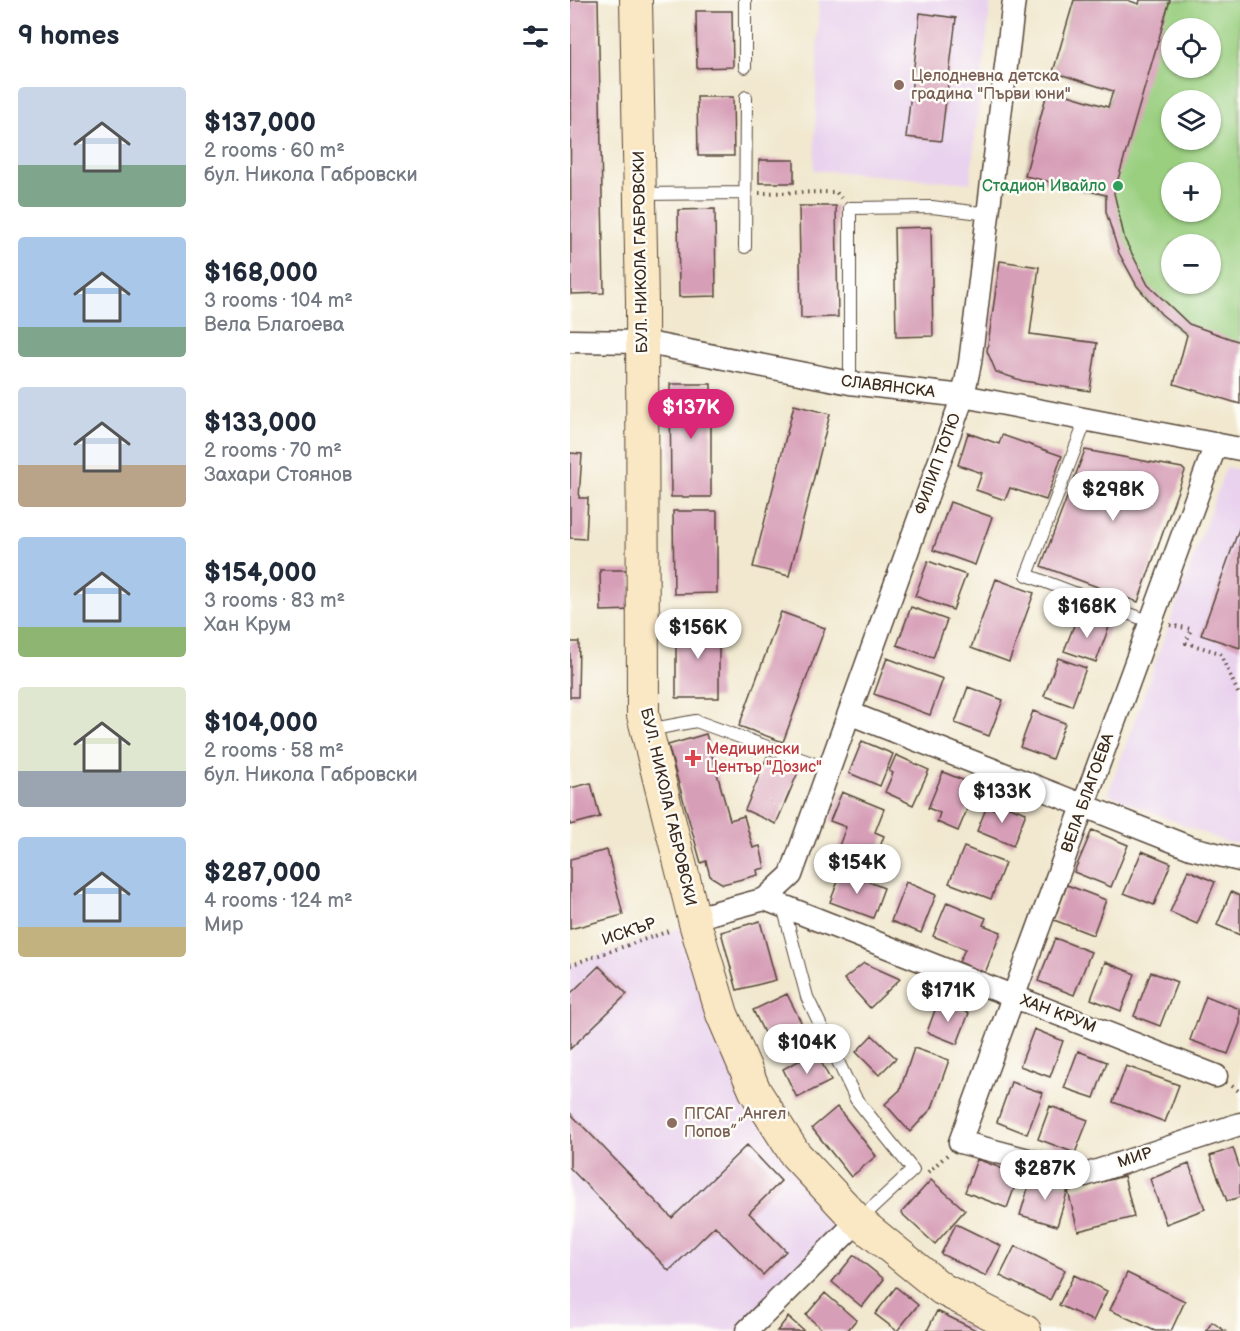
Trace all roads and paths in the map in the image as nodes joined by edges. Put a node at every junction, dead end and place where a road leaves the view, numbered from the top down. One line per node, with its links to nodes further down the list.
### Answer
1 (636, 0): 7 (street, БУЛ. НИКОЛА ГАБРОВСКИ)
2 (745, 0): 4 (lane)
3 (1014, 0): 9 (street, ФИЛИП ТОТЮ)
4 (745, 67)
5 (746, 97): 6 (lane)
6 (745, 193): 7 (lane); 8 (path); 10 (lane)
7 (640, 194): 12 (street, БУЛ. НИКОЛА ГАБРОВСКИ)
8 (850, 208): 9 (lane); 13 (lane)
9 (989, 214): 14 (street, ФИЛИП ТОТЮ)
10 (745, 247)
11 (570, 341): 12 (street, СЛАВЯНСКА)
12 (643, 342): 13 (street, СЛАВЯНСКА); 22 (street, БУЛ. НИКОЛА ГАБРОВСКИ)
13 (850, 383): 14 (street, СЛАВЯНСКА)
14 (963, 396): 15 (street, СЛАВЯНСКА); 21 (street, ФИЛИП ТОТЮ)
15 (1086, 420): 16 (street, СЛАВЯНСКА); 18 (lane)
16 (1216, 444): 17 (street, СЛАВЯНСКА); 18 (street, ВЕЛА БЛАГОЕВА)
17 (1240, 449)
18 (1151, 622): 24 (street, ВЕЛА БЛАГОЕВА)
19 (1191, 629): 20 (path)
20 (1240, 697)
21 (849, 713): 23 (street, ФИЛИП ТОТЮ); 24 (street)
22 (648, 730): 23 (lane); 27 (street, БУЛ. НИКОЛА ГАБРОВСКИ)
23 (828, 770): 26 (street, ФИЛИП ТОТЮ)
24 (1083, 806): 25 (street); 29 (street, ВЕЛА БЛАГОЕВА)
25 (1240, 860)
26 (774, 903): 27 (street); 29 (street, ХАН КРУМ); 33 (lane)
27 (695, 920): 28 (path, ИСКЪР); 33 (street, БУЛ. НИКОЛА ГАБРОВСКИ)
28 (570, 965)
29 (1014, 996): 30 (street, ХАН КРУМ); 32 (street, ВЕЛА БЛАГОЕВА)
30 (1216, 1076)
31 (1240, 1124): 32 (street, МИР)
32 (960, 1142)
33 (858, 1221): 34 (street); 35 (street, БУЛ. НИКОЛА ГАБРОВСКИ)
34 (747, 1331)
35 (1025, 1331)

